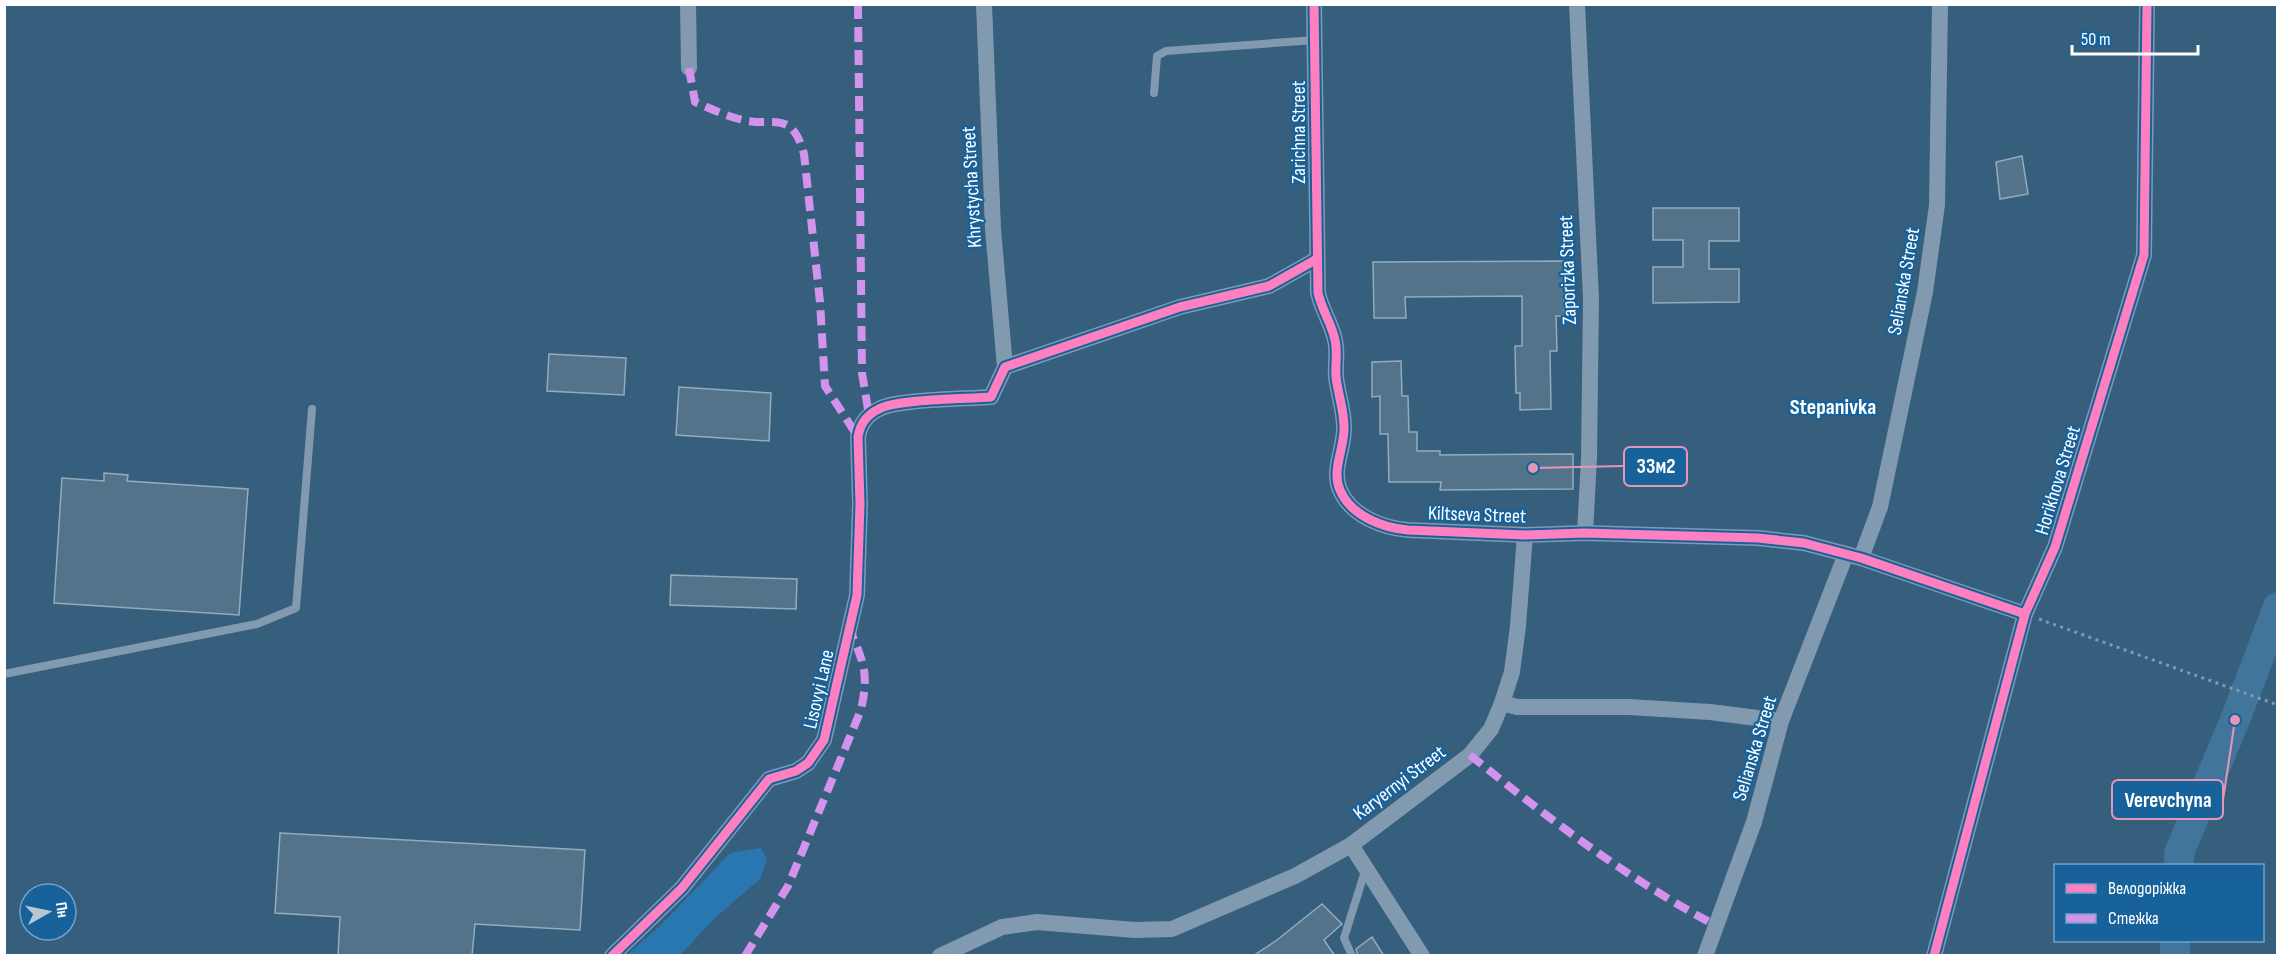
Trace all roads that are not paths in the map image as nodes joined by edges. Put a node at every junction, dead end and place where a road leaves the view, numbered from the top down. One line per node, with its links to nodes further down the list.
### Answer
1 (688, 4): 8 (street)
2 (984, 4): 11 (street, Khrystycha Street)
3 (1314, 4): 7 (street, Zarichna Street)
4 (1577, 4): 13 (street, Zaporizka Street)
5 (1940, 4): 15 (street, Selianska Street)
6 (2147, 4): 16 (street, Horikhova Street)
7 (1315, 40): 9 (lane); 10 (street, Zarichna Street)
8 (689, 68)
9 (1154, 93)
10 (1317, 259): 11 (street); 14 (street, Kiltseva Street)
11 (1005, 367): 22 (street, Lisovyi Lane)
12 (312, 409): 17 (lane)
13 (1585, 533): 14 (street, Kiltseva Street); 15 (street, Kiltseva Street)
14 (1525, 534): 18 (street, Karyernyi Street)
15 (1853, 556): 16 (street, Kiltseva Street); 19 (street, Selianska Street)
16 (2025, 614): 27 (street, Horikhova Street)
17 (4, 674)
18 (1502, 703): 19 (street); 20 (street, Karyernyi Street)
19 (1781, 721): 26 (street, Selianska Street)
20 (1351, 845): 21 (street, Karyernyi Street); 23 (street)
21 (1366, 868): 24 (lane); 25 (street, Karyernyi Street)
22 (612, 956)
23 (940, 956)
24 (1352, 956)
25 (1422, 956)
26 (1705, 956)
27 (1934, 956)

